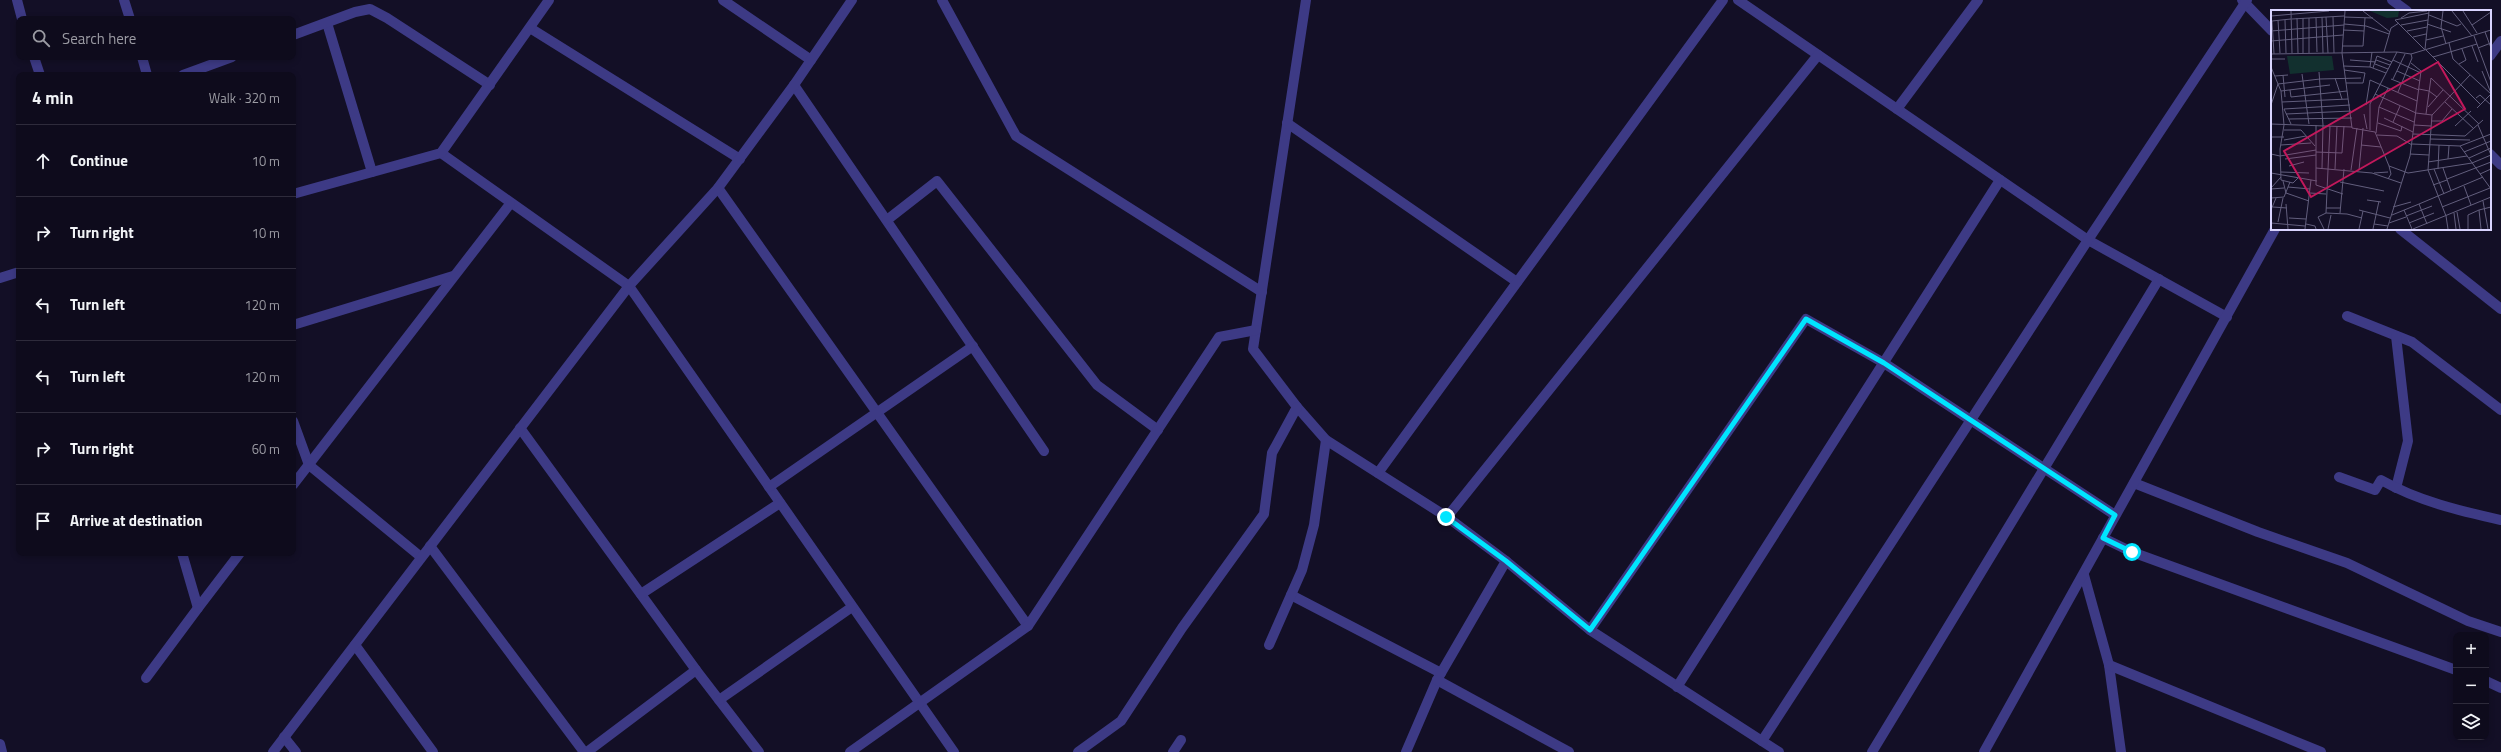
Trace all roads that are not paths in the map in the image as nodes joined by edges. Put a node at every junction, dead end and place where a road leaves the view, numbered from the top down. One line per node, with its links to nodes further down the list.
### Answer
1 (17, 0): 14 (street)
2 (124, 0): 15 (street)
3 (549, 0): 17 (street)
4 (722, 0): 26 (street)
5 (852, 0): 26 (street)
6 (942, 0): 53 (street)
7 (1306, 0): 33 (street)
8 (1723, 0): 51 (street)
9 (1738, 0): 21 (street)
10 (1978, 0): 32 (street)
11 (2392, 0): 13 (street)
12 (2245, 1): 18 (street); 46 (street)
13 (2406, 10)
14 (21, 16)
15 (129, 16)
16 (327, 23): 19 (street); 30 (street); 38 (street)
17 (530, 28): 30 (street); 36 (street)
18 (2271, 30)
19 (296, 34)
20 (2501, 41): 22 (street)
21 (1818, 55): 32 (street); 81 (street)
22 (2491, 55)
23 (35, 60): 27 (street)
24 (143, 60): 28 (street)
25 (224, 60): 29 (street)
26 (811, 60): 31 (street)
27 (39, 72)
28 (146, 72)
29 (191, 72)
30 (490, 85): 34 (street)
31 (794, 85): 36 (street); 43 (street)
32 (1897, 109): 39 (street)
33 (1287, 123): 51 (street); 53 (street)
34 (441, 153): 38 (street); 42 (street)
35 (2491, 155): 37 (street)
36 (740, 159): 40 (street)
37 (2501, 166)
38 (372, 172): 41 (street)
39 (2000, 180): 46 (street); 61 (street)
40 (718, 188): 52 (street); 64 (street)
41 (296, 193)
42 (510, 204): 48 (street); 52 (street)
43 (887, 220): 60 (street); 68 (street)
44 (2274, 230): 56 (street)
45 (2401, 230): 54 (street)
46 (2088, 240): 50 (street); 65 (street)
47 (16, 273): 49 (street)
48 (454, 276): 57 (street); 71 (street)
49 (0, 278)
50 (2159, 279): 56 (street); 72 (street)
51 (1517, 282): 73 (street)
52 (629, 286): 66 (street); 77 (street)
53 (1262, 292): 58 (street)
54 (2501, 309)
55 (2347, 316): 59 (street)
56 (2227, 317): 76 (street)
57 (296, 324)
58 (1256, 330): 62 (street); 68 (street)
59 (2396, 336): 63 (street); 78 (street)
60 (973, 346): 64 (street); 70 (street)
61 (1884, 363): 65 (street); 95 (street); 105 (street)
62 (1297, 407): 69 (street); 122 (street)
63 (2501, 410)
64 (877, 413): 77 (street); 94 (street)
65 (1971, 420): 72 (street); 111 (street)
66 (520, 428): 84 (street); 90 (street)
67 (296, 430): 71 (street)
68 (1158, 430): 94 (street)
69 (1326, 440): 73 (street); 91 (street)
70 (1044, 451)
71 (309, 465): 75 (street); 87 (street)
72 (2044, 468): 80 (street); 127 (street)
73 (1378, 473): 81 (street)
74 (2339, 477): 78 (street)
75 (296, 481)
76 (2134, 483): 80 (street); 96 (street)
77 (769, 487): 79 (street)
78 (2396, 488): 82 (street)
79 (780, 503): 90 (street); 92 (street)
80 (2115, 515): 83 (street)
81 (1446, 517): 88 (street)
82 (2501, 520)
83 (2103, 538): 89 (street); 100 (street)
84 (430, 546): 87 (street); 117 (street)
85 (183, 556): 93 (street)
86 (238, 556): 93 (street)
87 (421, 557): 97 (street)
88 (1506, 561): 95 (street); 102 (street)
89 (2084, 575): 99 (street); 128 (street)
90 (641, 594): 101 (street)
91 (1291, 594): 98 (street); 102 (street)
92 (852, 607): 107 (street); 108 (street)
93 (198, 608): 103 (street)
94 (1028, 626): 108 (street)
95 (1590, 630): 105 (street)
96 (2501, 632)
97 (354, 645): 109 (street); 116 (street)
98 (1269, 645)
99 (2109, 665): 129 (street); 130 (street)
100 (2453, 669)
101 (696, 670): 107 (street); 118 (street)
102 (1439, 676): 124 (street); 125 (street)
103 (146, 678)
104 (2489, 682): 106 (street)
105 (1677, 687): 111 (street)
106 (2501, 688)
107 (719, 700): 119 (street)
108 (919, 703): 120 (street); 121 (street)
109 (284, 736): 114 (street); 115 (street)
110 (1181, 740): 123 (street)
111 (1762, 741): 126 (street)
112 (0, 744): 113 (street)
113 (2, 752)
114 (272, 752)
115 (296, 752)
116 (433, 752)
117 (584, 752)
118 (587, 752)
119 (759, 752)
120 (850, 752)
121 (954, 752)
122 (1078, 752)
123 (1173, 752)
124 (1406, 752)
125 (1569, 752)
126 (1779, 752)
127 (1872, 752)
128 (1984, 752)
129 (2121, 752)
130 (2321, 752)

